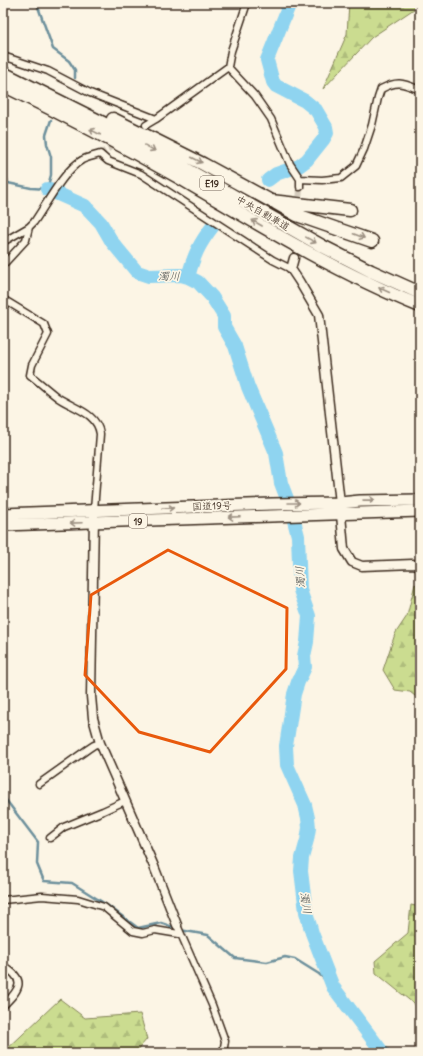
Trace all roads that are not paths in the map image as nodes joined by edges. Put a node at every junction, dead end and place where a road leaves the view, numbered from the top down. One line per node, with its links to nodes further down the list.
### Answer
1 (247, 3): 3 (street)
2 (3, 56): 6 (street)
3 (228, 67): 6 (street); 8 (street)
4 (5, 78): 10 (highway, one-way to 10); 18 (highway, 中央自動車道 / E19, one-way to 18); 20 (highway, 中央自動車道 / E19, one-way to 4)
5 (420, 90): 8 (street)
6 (156, 120): 7 (street)
7 (146, 125)
8 (300, 179): 9 (street)
9 (300, 187)
10 (272, 201): 11 (highway); 13 (highway, one-way to 13)
11 (350, 210)
12 (29, 227): 14 (street); 16 (street); 17 (street)
13 (372, 241)
14 (3, 242)
15 (294, 258): 17 (street)
16 (3, 265)
17 (291, 269): 22 (street)
18 (420, 293)
19 (3, 299): 23 (street)
20 (420, 306)
21 (420, 500): 22 (highway, 国道19号 / 19, one-way to 21)
22 (341, 509): 23 (highway, 国道19号 / 19, one-way to 22); 24 (highway, 国道19号 / 19); 26 (highway, 国道19号 / 19, one-way to 26); 28 (street)
23 (94, 510): 25 (highway, 国道19号 / 19); 26 (street)
24 (420, 511)
25 (3, 514)
26 (94, 523): 27 (highway, 国道19号 / 19, one-way to 27); 29 (street)
27 (3, 525)
28 (420, 566)
29 (100, 743): 30 (street); 31 (street)
30 (39, 784)
31 (125, 801): 32 (street); 34 (street)
32 (50, 838)
33 (3, 900): 34 (street)
34 (178, 930): 37 (street)
35 (3, 966): 36 (street)
36 (3, 1006)
37 (223, 1053)

